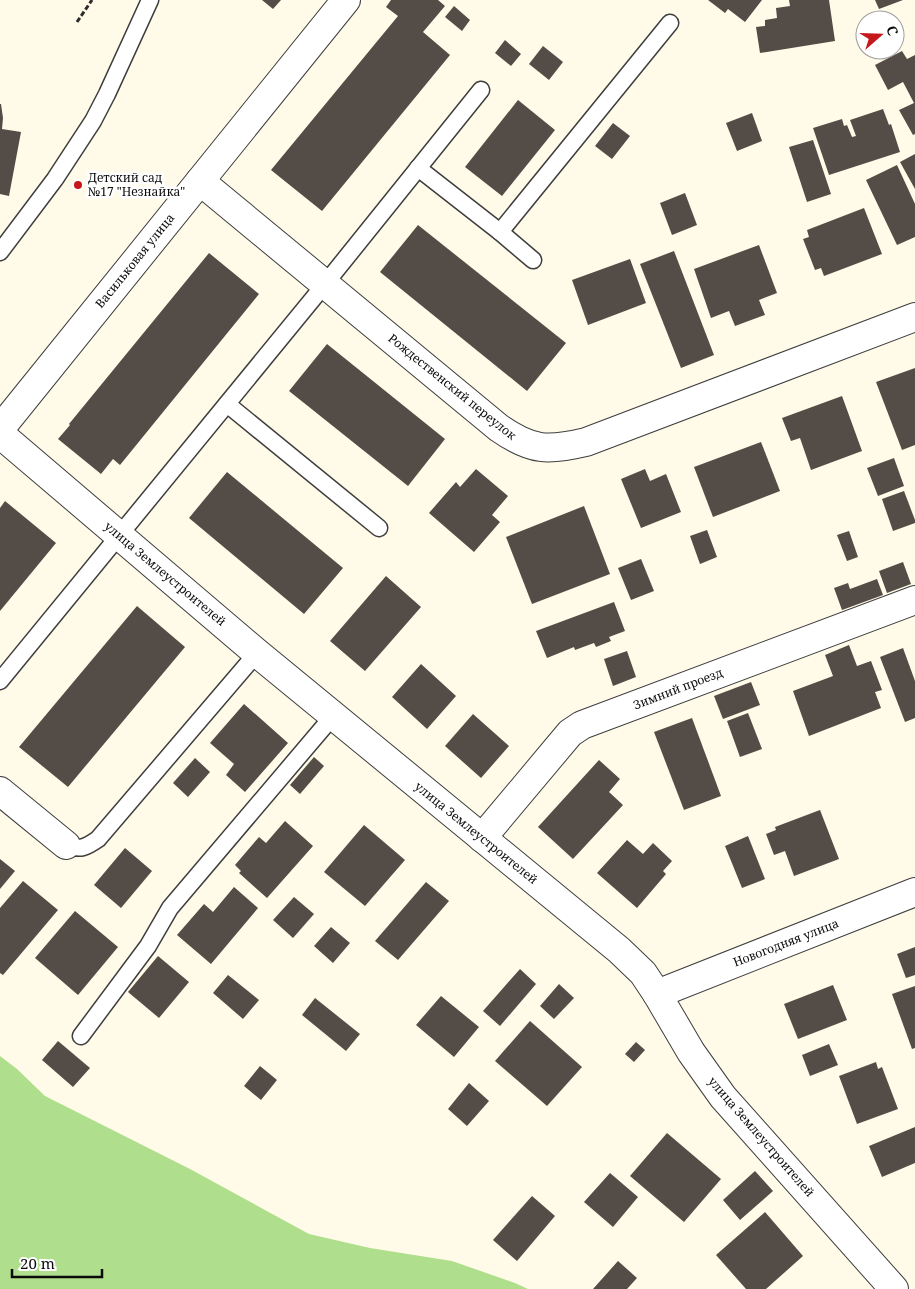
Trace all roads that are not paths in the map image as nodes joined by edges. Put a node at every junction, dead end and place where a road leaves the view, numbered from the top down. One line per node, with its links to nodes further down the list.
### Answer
1 (150, 0): 8 (lane)
2 (346, 0): 6 (street, Васильковая улица)
3 (670, 23): 7 (lane)
4 (481, 90): 5 (lane)
5 (418, 168): 7 (lane); 10 (lane)
6 (200, 181): 10 (street, Рождественский переулок); 13 (street, Васильковая улица)
7 (500, 232): 9 (lane)
8 (2, 244)
9 (533, 260)
10 (325, 284): 11 (street, Рождественский переулок); 12 (lane)
11 (915, 317)
12 (227, 404): 15 (lane); 16 (lane)
13 (0, 429)
14 (0, 434): 16 (street, улица Землеустроителей)
15 (379, 528)
16 (119, 536): 18 (street, улица Землеустроителей); 19 (lane)
17 (915, 600): 22 (street, Зимний проезд)
18 (257, 653): 20 (street, улица Землеустроителей); 23 (lane)
19 (0, 681)
20 (333, 716): 22 (street, улица Землеустроителей); 26 (lane)
21 (0, 791): 23 (street)
22 (482, 838): 25 (street, улица Землеустроителей)
23 (66, 845)
24 (915, 892): 25 (street, Новогодняя улица)
25 (657, 994): 27 (street, улица Землеустроителей)
26 (80, 1036)
27 (894, 1289)

